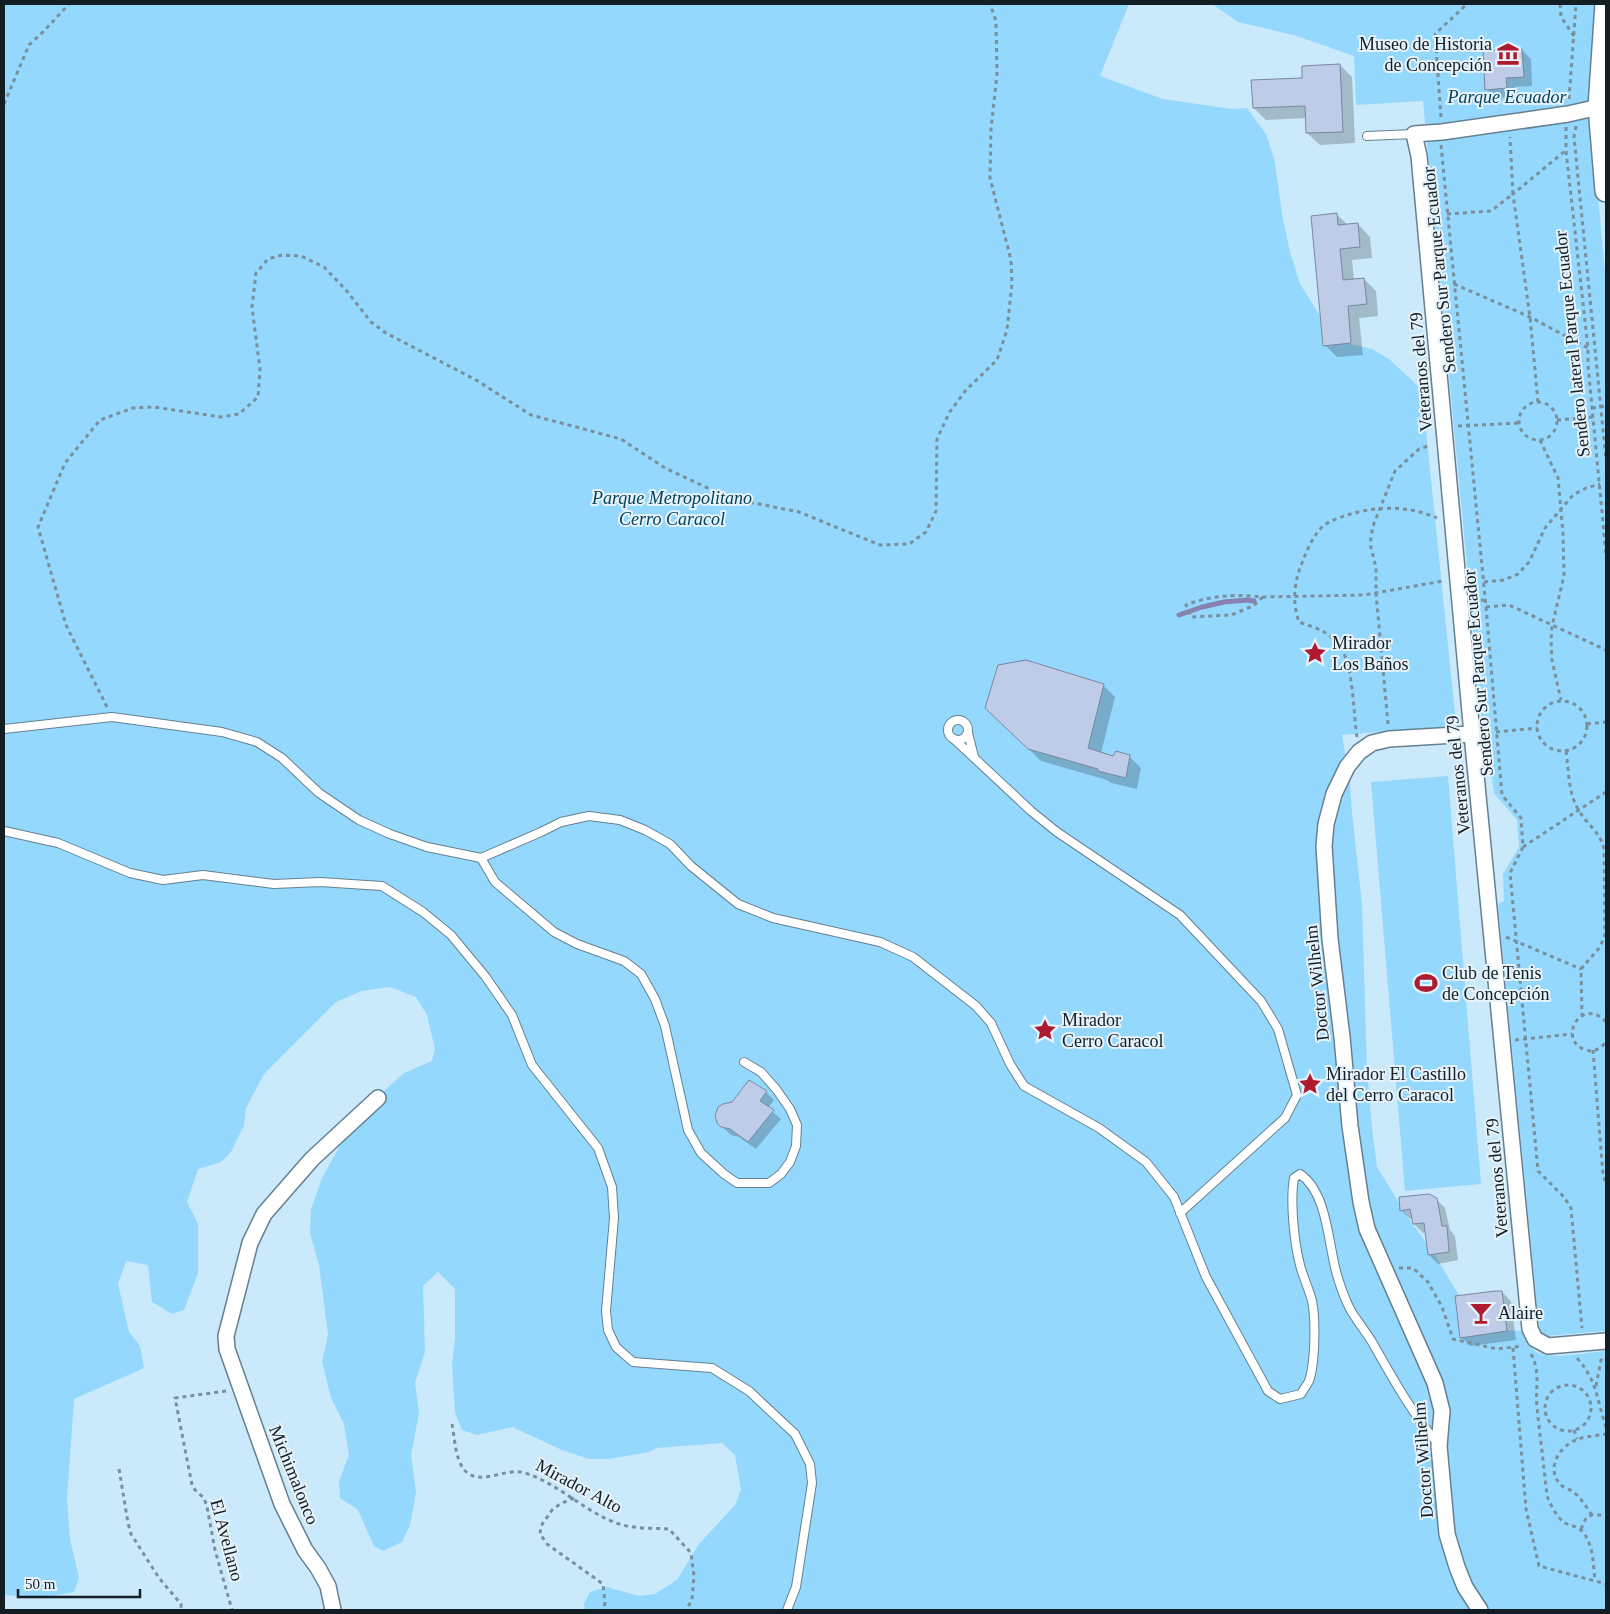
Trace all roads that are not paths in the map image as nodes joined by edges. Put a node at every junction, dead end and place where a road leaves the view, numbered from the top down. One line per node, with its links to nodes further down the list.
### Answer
1 (1606, 4): 2 (main road)
2 (1603, 107): 3 (street); 5 (main road)
3 (1414, 134): 4 (lane); 8 (street, Veteranos del 79)
4 (1367, 136)
5 (1606, 191)
6 (4, 730): 12 (lane)
7 (968, 733): 9 (lane); 9 (lane); 10 (lane)
8 (1472, 734): 16 (street, Veteranos del 79); 17 (street, Doctor Wilhelm)
9 (954, 740): 10 (lane)
10 (974, 759): 15 (lane)
11 (4, 830): 19 (lane)
12 (481, 858): 13 (lane); 15 (lane)
13 (744, 1062)
14 (378, 1098): 18 (street, Michimalonco)
15 (1180, 1212): 17 (lane)
16 (1606, 1341)
17 (1439, 1446): 20 (street, Doctor Wilhelm)
18 (333, 1610)
19 (787, 1610)
20 (1480, 1610)

